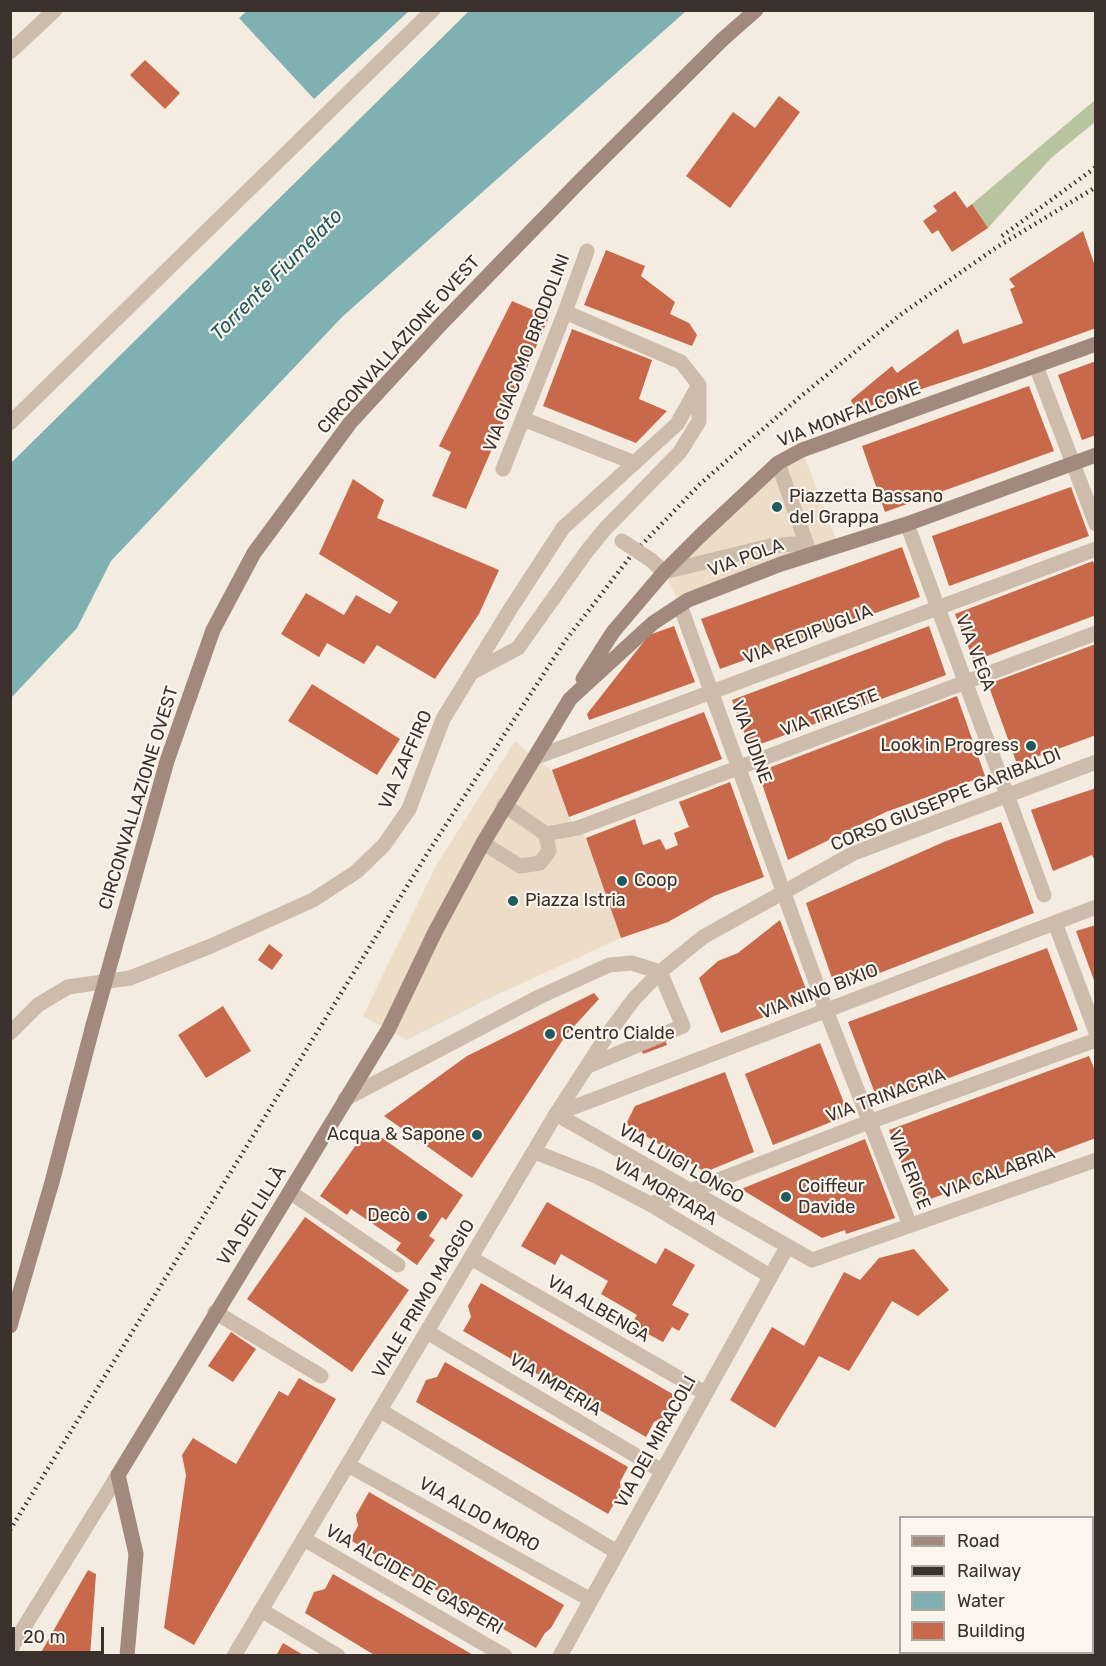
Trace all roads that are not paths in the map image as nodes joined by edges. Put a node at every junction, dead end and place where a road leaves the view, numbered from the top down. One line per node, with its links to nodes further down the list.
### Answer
1 (55, 10): 4 (street)
2 (433, 10): 11 (street)
3 (756, 10): 62 (main road, CIRCONVALLAZIONE OVEST, bridge)
4 (10, 52)
5 (587, 251): 6 (street, VIA GIACOMO BRODOLINI)
6 (566, 312): 9 (street); 10 (street, VIA GIACOMO BRODOLINI)
7 (1095, 344): 8 (main road, VIA MONFALCONE)
8 (1036, 366): 14 (street); 15 (main road, VIA MONFALCONE)
9 (699, 385): 13 (street, VIA ZAFFIRO); 19 (street)
10 (523, 419): 13 (street); 16 (street, VIA GIACOMO BRODOLINI)
11 (10, 423)
12 (1095, 455): 14 (main road, VIA POLA)
13 (635, 463): 26 (street, VIA ZAFFIRO)
14 (1072, 463): 17 (main road, VIA POLA); 18 (street)
15 (778, 464): 20 (street); 22 (main road, VIA MONFALCONE)
16 (502, 469)
17 (907, 524): 20 (main road, VIA POLA); 24 (street, VIA VEGA)
18 (1095, 524)
19 (605, 529): 22 (street, bridge); 26 (street)
20 (808, 549): 22 (street); 23 (main road, VIA POLA)
21 (1095, 549): 24 (street, VIA REDIPUGLIA)
22 (664, 572): 29 (main road, VIA MONFALCONE)
23 (680, 605): 28 (street, VIA UDINE); 29 (main road, VIA POLA)
24 (937, 608): 27 (street, VIA VEGA); 28 (street, VIA REDIPUGLIA)
25 (1095, 633): 27 (street, VIA TRIESTE)
26 (471, 673): 44 (street, VIA ZAFFIRO)
27 (965, 682): 32 (street, VIA TRIESTE); 33 (street, VIA VEGA)
28 (712, 692): 30 (street, VIA REDIPUGLIA); 32 (street, VIA UDINE)
29 (570, 699): 30 (main road, VIA POLA)
30 (534, 758): 34 (main road, VIA POLA)
31 (1095, 762): 33 (street, CORSO GIUSEPPE GARIBALDI)
32 (740, 768): 35 (street, VIA TRIESTE); 37 (street, VIA UDINE)
33 (1007, 795): 37 (street, CORSO GIUSEPPE GARIBALDI); 38 (street, VIA VEGA)
34 (504, 805): 35 (street); 36 (main road, VIA POLA)
35 (546, 834): 36 (street)
36 (483, 843): 47 (main road, VIA DEI LILLÀ)
37 (784, 892): 41 (street, CORSO GIUSEPPE GARIBALDI); 42 (street, VIA ERICE)
38 (1044, 895)
39 (1095, 907): 40 (street, VIA NINO BIXIO)
40 (1055, 923): 42 (street, VIA NINO BIXIO); 43 (street)
41 (660, 972): 46 (street, VIALE PRIMO MAGGIO); 46 (street); 47 (street)
42 (826, 1010): 48 (street, VIA NINO BIXIO); 49 (street, VIA ERICE)
43 (1095, 1032)
44 (10, 1033)
45 (1095, 1040): 49 (street, VIA TRINACRIA)
46 (588, 1066): 48 (street, VIALE PRIMO MAGGIO)
47 (345, 1099): 53 (main road, VIA DEI LILLÀ)
48 (556, 1114): 50 (street, VIALE PRIMO MAGGIO); 52 (street, VIA LUIGI LONGO)
49 (869, 1122): 52 (street, VIA TRINACRIA); 55 (street, VIA ERICE)
50 (535, 1152): 54 (street, VIA MORTARA); 57 (street, VIALE PRIMO MAGGIO)
51 (1095, 1160): 55 (street, VIA CALABRIA)
52 (690, 1191): 54 (street, VIA TRINACRIA); 56 (street, VIA LUIGI LONGO)
53 (290, 1192): 59 (street); 61 (main road, VIA DEI LILLÀ)
54 (650, 1204): 60 (street, VIA MORTARA)
55 (910, 1225): 58 (street, VIA CALABRIA)
56 (787, 1247): 58 (street, VIA LUIGI LONGO); 60 (street, VIA DEI MIRACOLI)
57 (471, 1258): 63 (street, VIALE PRIMO MAGGIO); 65 (street, VIA ALBENGA)
58 (812, 1260)
59 (398, 1264)
60 (770, 1276): 65 (street, VIA DEI MIRACOLI)
61 (215, 1312): 64 (street); 69 (main road, VIA DEI LILLÀ)
62 (10, 1326)
63 (427, 1332): 66 (street, VIALE PRIMO MAGGIO); 68 (street, VIA IMPERIA)
64 (321, 1376)
65 (705, 1393): 68 (street, VIA DEI MIRACOLI)
66 (381, 1411): 67 (street, VIALE PRIMO MAGGIO); 71 (street, VIA ALDO MORO)
67 (348, 1465): 70 (street, VIALE PRIMO MAGGIO); 72 (street, VIA ALDO MORO)
68 (662, 1471): 71 (street, VIA DEI MIRACOLI)
69 (118, 1475): 74 (street, VIA DEI LILLÀ); 75 (main road)
70 (304, 1539): 73 (street, VIALE PRIMO MAGGIO); 78 (street, VIA ALCIDE DE GASPERI)
71 (617, 1552): 72 (street, VIA DEI MIRACOLI)
72 (591, 1600): 79 (street, VIA DEI MIRACOLI)
73 (261, 1610): 76 (street, VIALE PRIMO MAGGIO); 77 (street)
74 (10, 1650)
75 (127, 1656)
76 (234, 1656)
77 (338, 1656)
78 (505, 1656)
79 (560, 1656)

